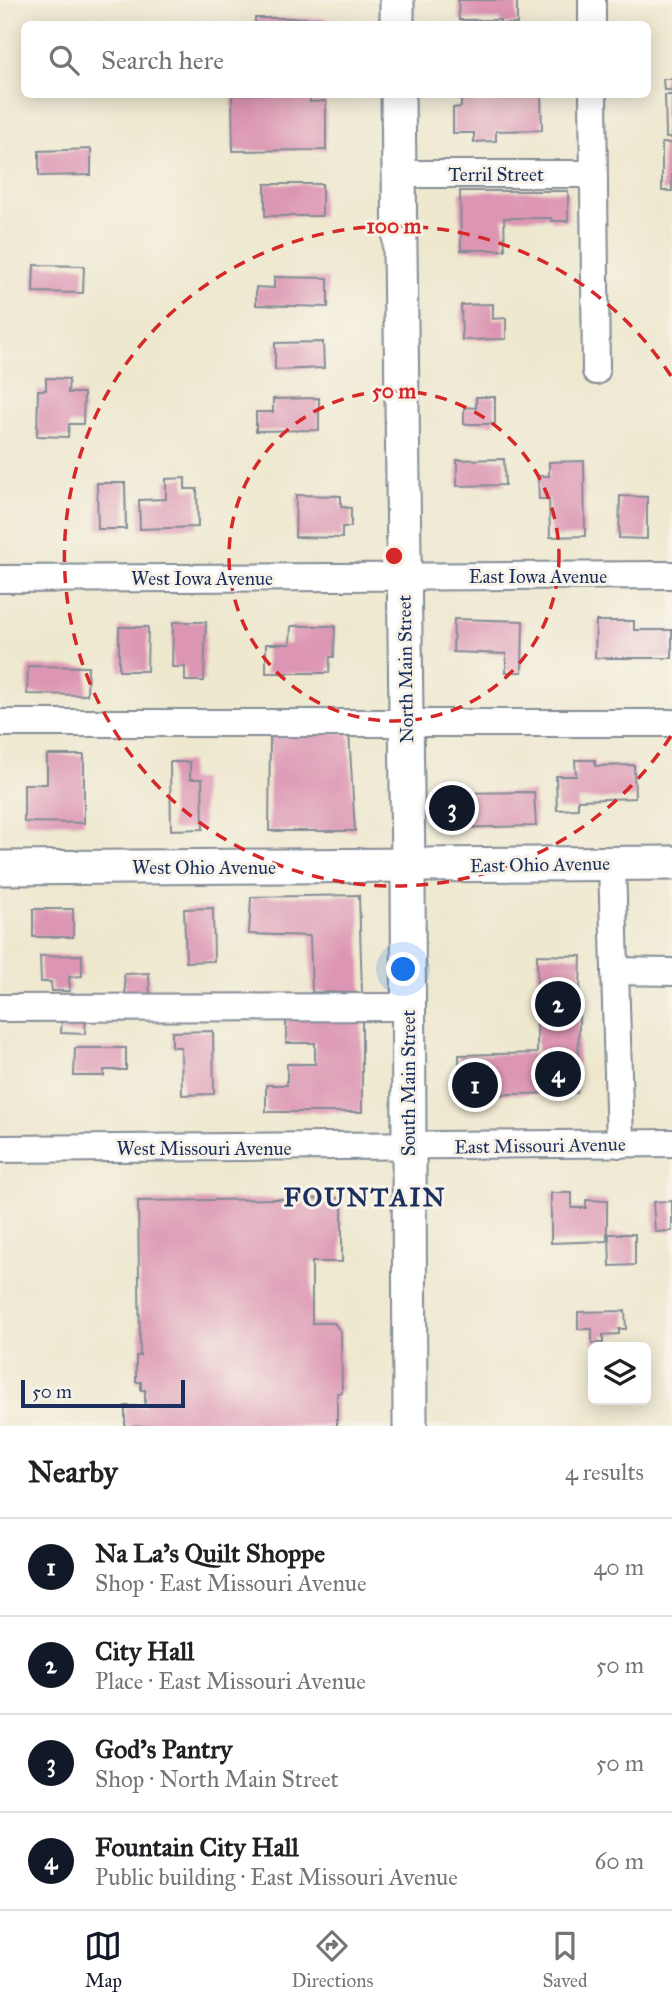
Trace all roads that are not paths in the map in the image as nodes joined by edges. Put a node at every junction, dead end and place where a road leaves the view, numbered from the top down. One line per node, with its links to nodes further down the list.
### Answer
1 (397, 0): 3 (main road)
2 (592, 0): 4 (street)
3 (397, 21)
4 (592, 21)
5 (398, 98): 7 (main road, North Main Street)
6 (593, 98): 8 (street)
7 (399, 174): 8 (street, Terril Street); 11 (main road, North Main Street)
8 (593, 174): 9 (street)
9 (596, 371)
10 (672, 575): 11 (street, East Iowa Avenue)
11 (404, 577): 12 (street, West Iowa Avenue); 14 (main road, North Main Street)
12 (0, 579)
13 (0, 723): 14 (street)
14 (406, 723): 15 (street); 18 (main road, North Main Street)
15 (672, 723)
16 (612, 863): 17 (main road, East Ohio Avenue); 18 (main road, East Ohio Avenue); 20 (street)
17 (672, 863)
18 (408, 866): 19 (main road, West Ohio Avenue); 22 (main road, South Main Street)
19 (0, 868)
20 (615, 971): 21 (street); 25 (street)
21 (672, 972)
22 (408, 1007): 23 (street); 26 (main road, South Main Street)
23 (0, 1008)
24 (672, 1143): 25 (street, East Missouri Avenue)
25 (620, 1144): 26 (street, East Missouri Avenue)
26 (408, 1147): 27 (street, West Missouri Avenue); 28 (main road, South Main Street)
27 (0, 1149)
28 (411, 1426)

